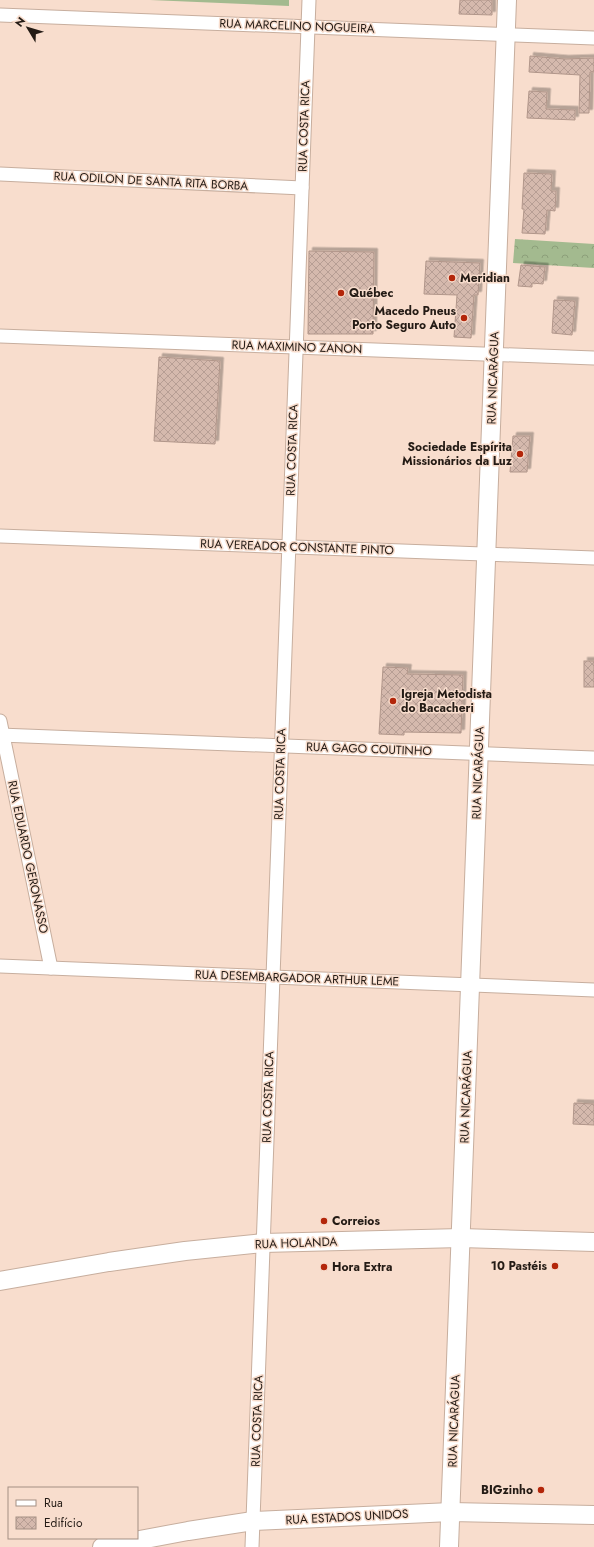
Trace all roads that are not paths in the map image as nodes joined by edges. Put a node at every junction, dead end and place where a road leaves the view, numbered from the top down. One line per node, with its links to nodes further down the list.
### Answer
1 (308, 0): 4 (street, RUA COSTA RICA)
2 (507, 0): 5 (main road, RUA NICARÁGUA)
3 (0, 15): 4 (street, RUA MARCELINO NOGUEIRA)
4 (308, 27): 5 (street, RUA MARCELINO NOGUEIRA); 8 (street, RUA COSTA RICA)
5 (506, 35): 6 (street, RUA MARCELINO NOGUEIRA); 11 (main road, RUA NICARÁGUA)
6 (594, 38)
7 (0, 174): 8 (street, RUA ODILON DE SANTA RITA BORBA)
8 (302, 188): 10 (street, RUA COSTA RICA)
9 (0, 336): 10 (street, RUA MAXIMINO ZANON)
10 (296, 347): 11 (street, RUA MAXIMINO ZANON); 14 (street, RUA COSTA RICA)
11 (494, 354): 12 (street, RUA MAXIMINO ZANON); 15 (main road, RUA NICARÁGUA)
12 (594, 358)
13 (0, 536): 14 (street, RUA VEREADOR CONSTANTE PINTO)
14 (289, 547): 15 (street, RUA VEREADOR CONSTANTE PINTO); 19 (street, RUA COSTA RICA)
15 (486, 554): 16 (street, RUA VEREADOR CONSTANTE PINTO); 20 (main road, RUA NICARÁGUA)
16 (594, 558)
17 (0, 722): 18 (street, RUA EDUARDO GERONASSO)
18 (1, 735): 19 (street, RUA GAGO COUTINHO); 23 (street, RUA EDUARDO GERONASSO)
19 (281, 746): 20 (street, RUA GAGO COUTINHO); 24 (street, RUA COSTA RICA)
20 (479, 754): 21 (street, RUA GAGO COUTINHO); 25 (main road, RUA NICARÁGUA)
21 (594, 758)
22 (0, 966): 23 (street, RUA DESEMBARGADOR ARTHUR LEME)
23 (51, 968): 24 (street, RUA DESEMBARGADOR ARTHUR LEME)
24 (273, 977): 25 (street, RUA DESEMBARGADOR ARTHUR LEME); 29 (street, RUA COSTA RICA)
25 (470, 985): 26 (street, RUA DESEMBARGADOR ARTHUR LEME); 27 (main road, RUA NICARÁGUA)
26 (594, 990)
27 (461, 1238): 28 (main road, RUA HOLANDA); 29 (main road, RUA HOLANDA); 31 (main road, RUA NICARÁGUA)
28 (594, 1242)
29 (263, 1243): 30 (main road, RUA HOLANDA); 33 (street, RUA COSTA RICA)
30 (0, 1281)
31 (451, 1512): 32 (main road, RUA ESTADOS UNIDOS); 33 (main road, RUA ESTADOS UNIDOS); 36 (main road, RUA NICARÁGUA)
32 (594, 1515)
33 (253, 1522): 34 (main road, RUA ESTADOS UNIDOS); 35 (street, RUA COSTA RICA)
34 (102, 1547)
35 (252, 1547)
36 (449, 1547)

